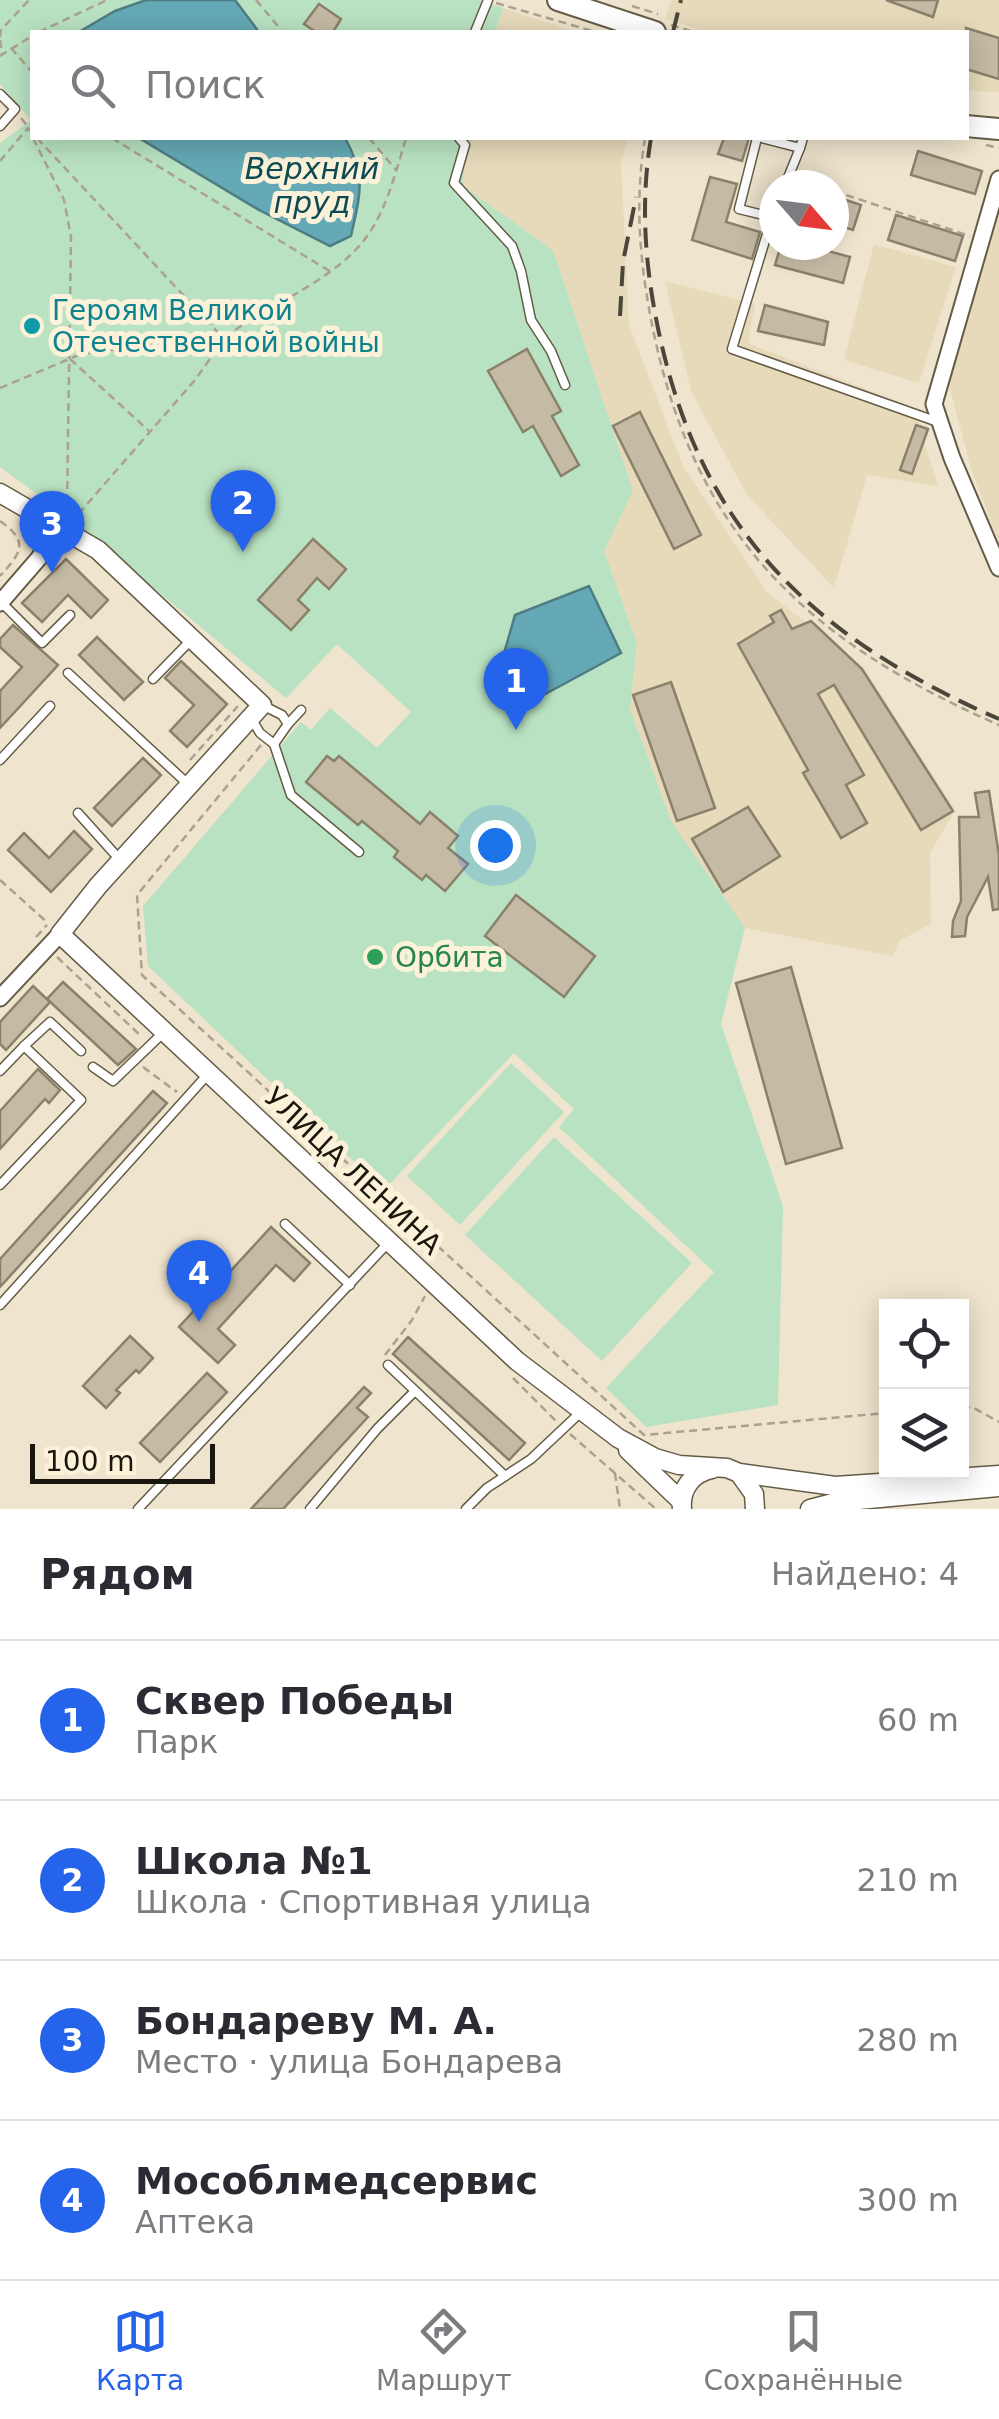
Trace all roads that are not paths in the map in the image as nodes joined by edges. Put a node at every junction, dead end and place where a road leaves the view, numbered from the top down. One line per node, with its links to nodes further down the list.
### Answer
1 (488, 0): 3 (lane)
2 (558, 0): 4 (main road)
3 (477, 30)
4 (649, 30)
5 (0, 94): 6 (lane)
6 (0, 126)
7 (969, 126): 8 (main road)
8 (999, 129)
9 (461, 140): 18 (lane)
10 (758, 140): 16 (lane)
11 (767, 140): 13 (lane)
12 (802, 140): 13 (lane)
13 (800, 148): 14 (lane)
14 (791, 170)
15 (999, 179): 19 (street)
16 (759, 212)
17 (759, 260): 19 (lane)
18 (565, 385)
19 (938, 422): 22 (street)
20 (0, 493): 21 (street)
21 (64, 526): 23 (street); 25 (street)
22 (999, 568)
23 (1, 602): 24 (lane)
24 (70, 615)
25 (193, 638): 27 (lane); 30 (street)
26 (68, 673): 34 (lane)
27 (153, 679)
28 (50, 706): 33 (lane)
29 (301, 710): 31 (lane)
30 (257, 712): 31 (lane); 32 (lane); 34 (street)
31 (288, 724): 32 (lane)
32 (270, 741): 36 (lane)
33 (0, 760)
34 (190, 786): 37 (street)
35 (78, 814): 37 (lane)
36 (359, 852)
37 (121, 861): 38 (street)
38 (60, 934): 39 (street); 40 (street, УЛИЦА ЛЕНИНА)
39 (0, 998)
40 (157, 1038): 43 (lane); 45 (street, УЛИЦА ЛЕНИНА)
41 (24, 1046): 42 (lane); 44 (lane); 46 (lane)
42 (82, 1052)
43 (93, 1066)
44 (0, 1071)
45 (209, 1074): 48 (street, УЛИЦА ЛЕНИНА); 50 (lane)
46 (0, 1185)
47 (285, 1224): 49 (lane)
48 (390, 1242): 49 (lane); 53 (street, УЛИЦА ЛЕНИНА)
49 (350, 1284): 62 (lane)
50 (0, 1305)
51 (388, 1365): 52 (lane)
52 (415, 1391): 58 (lane); 63 (lane)
53 (582, 1411): 54 (street, УЛИЦА ЛЕНИНА); 58 (lane)
54 (618, 1438): 55 (street, УЛИЦА ЛЕНИНА); 61 (street, УЛИЦА ЛЕНИНА)
55 (717, 1468): 56 (street, УЛИЦА ЛЕНИНА); 61 (street, УЛИЦА ЛЕНИНА)
56 (738, 1474): 57 (street, УЛИЦА ЛЕНИНА); 65 (street)
57 (999, 1475)
58 (505, 1476): 64 (lane)
59 (999, 1487): 60 (street)
60 (968, 1499): 66 (street)
61 (681, 1505)
62 (138, 1509)
63 (310, 1509)
64 (466, 1509)
65 (755, 1509)
66 (810, 1509)

